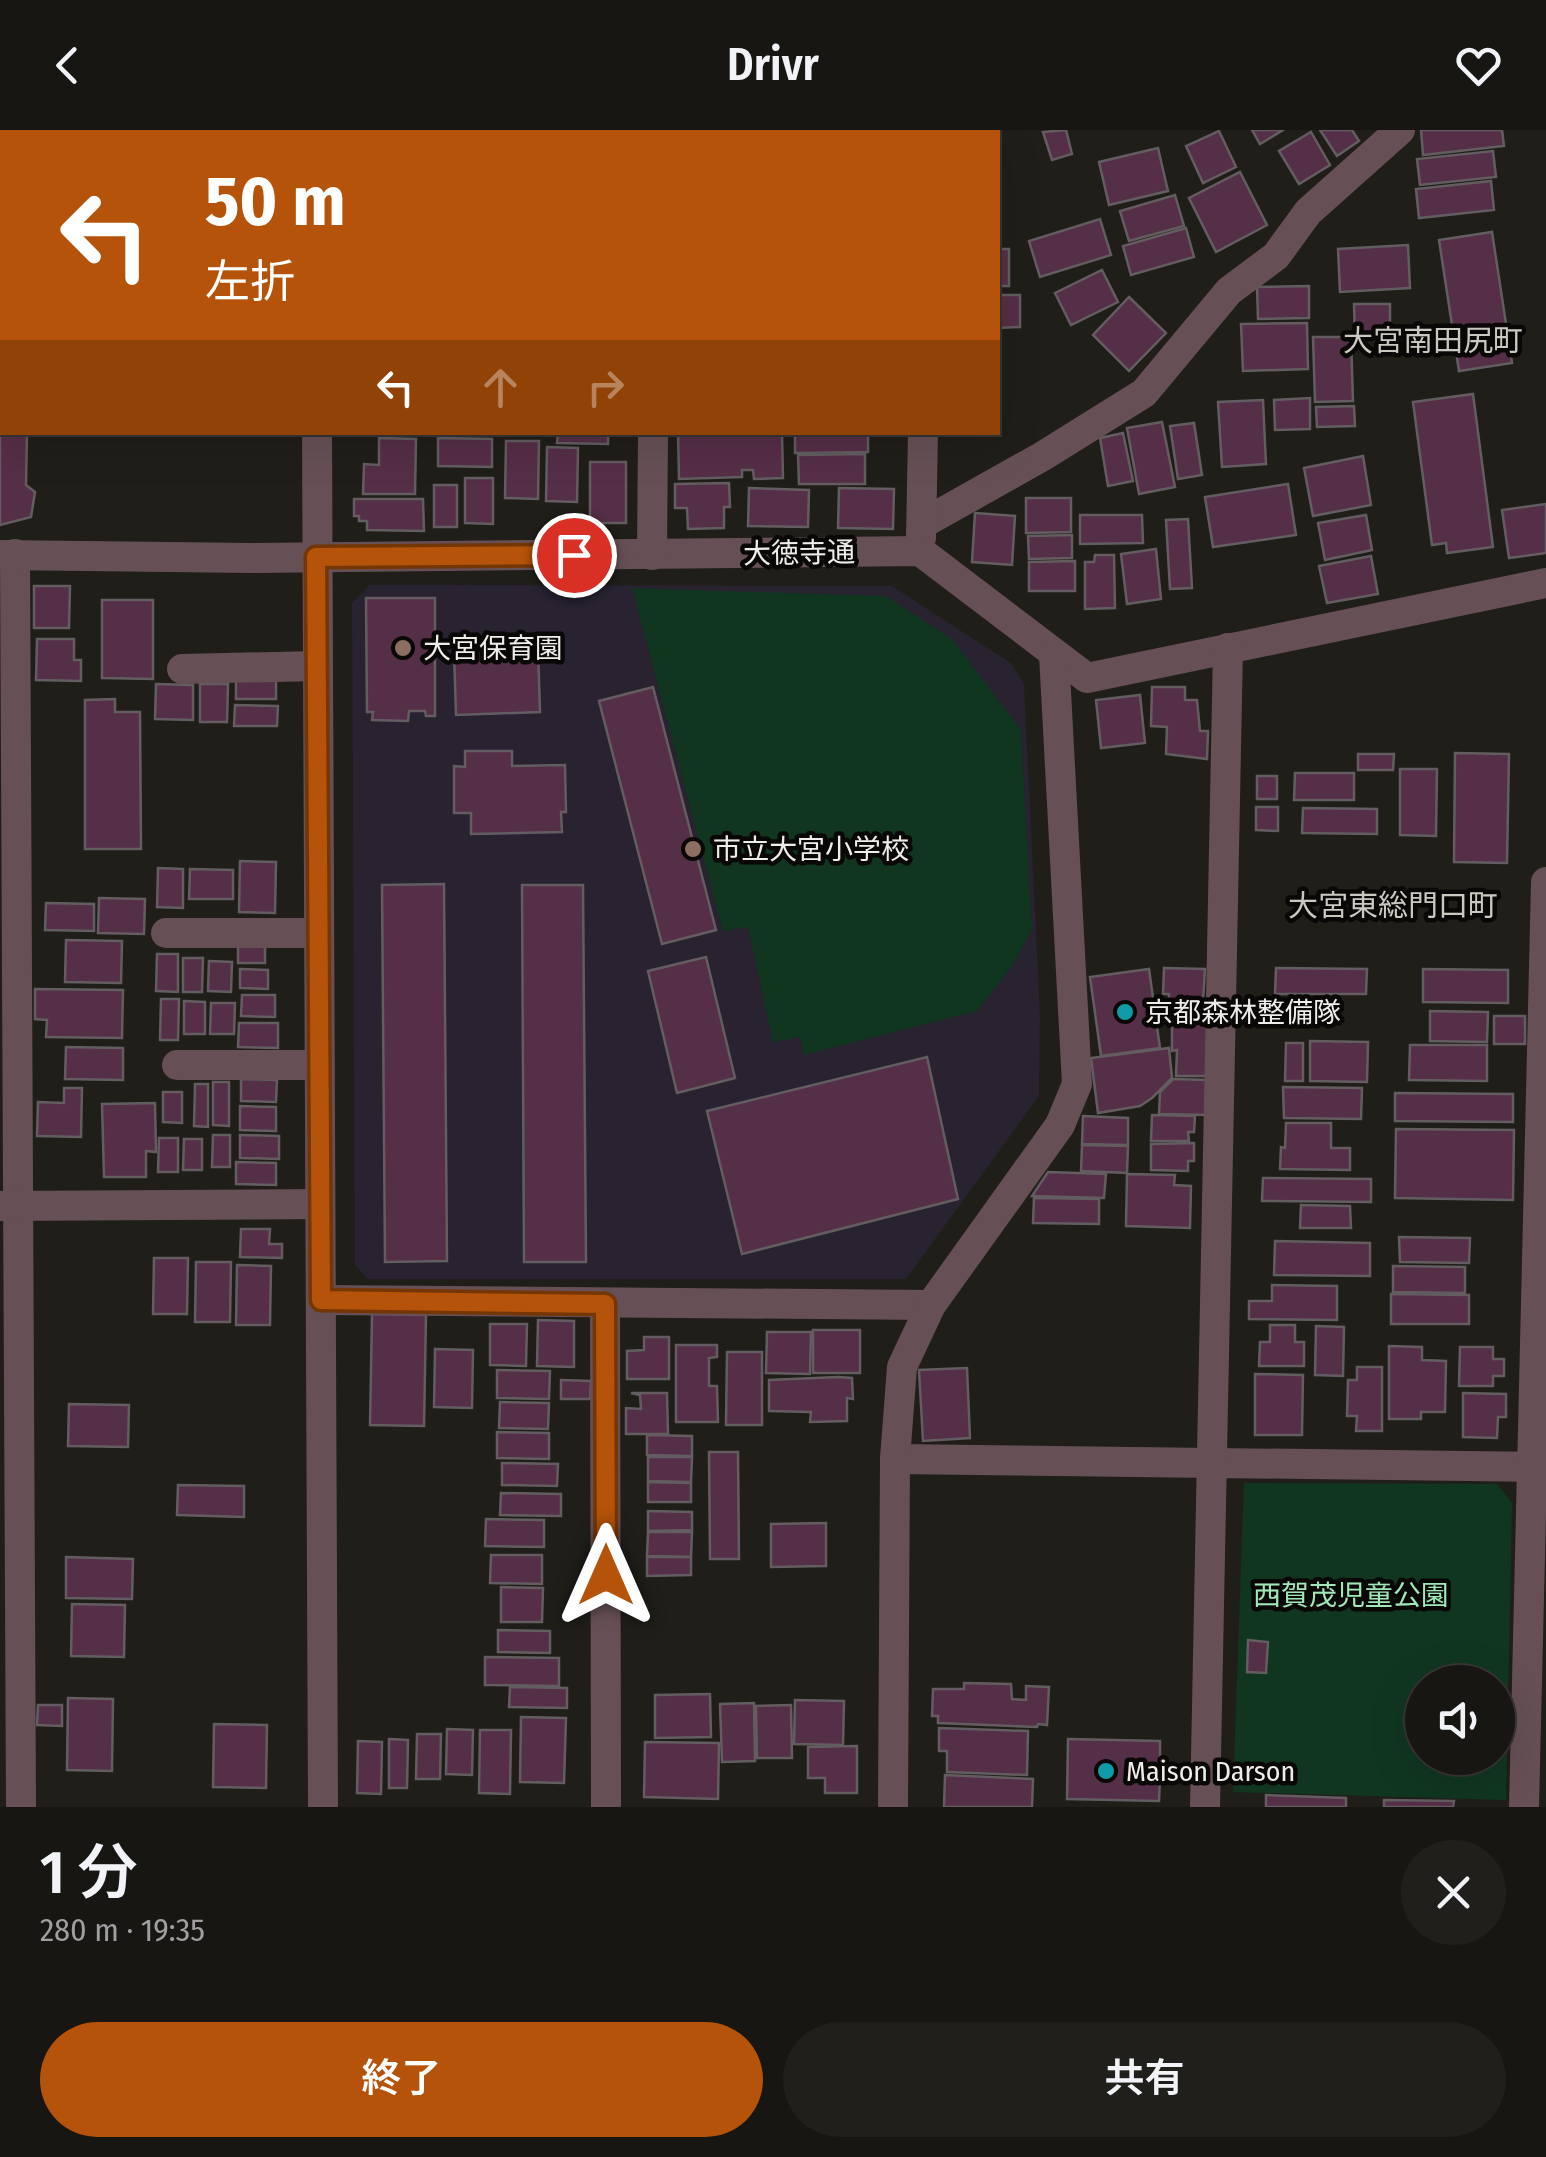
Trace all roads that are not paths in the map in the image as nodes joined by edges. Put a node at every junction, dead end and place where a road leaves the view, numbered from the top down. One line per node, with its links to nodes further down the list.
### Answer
1 (1400, 130): 5 (street)
2 (317, 435): 8 (street)
3 (653, 435): 7 (street)
4 (922, 435): 5 (street)
5 (921, 538): 7 (street, 大徳寺通); 11 (street)
6 (8, 554): 8 (street, 大徳寺通); 20 (street)
7 (652, 555): 8 (street, 大徳寺通)
8 (316, 557): 12 (street)
9 (1546, 582): 10 (street)
10 (1228, 648): 11 (street); 25 (street)
11 (1054, 654): 23 (street)
12 (317, 666): 13 (street); 15 (street)
13 (182, 669)
14 (1546, 882): 26 (street)
15 (318, 933): 16 (street); 17 (street)
16 (166, 934)
17 (319, 1065): 18 (street); 19 (street)
18 (177, 1066)
19 (320, 1204): 20 (street); 21 (street)
20 (9, 1206): 27 (street)
21 (321, 1300): 22 (street); 29 (street)
22 (605, 1304): 23 (street); 30 (street)
23 (930, 1305): 24 (street)
24 (895, 1460): 25 (street); 31 (street)
25 (1212, 1463): 26 (street); 32 (street)
26 (1540, 1467): 33 (street)
27 (10, 1512): 28 (street)
28 (21, 1807)
29 (324, 1807)
30 (606, 1807)
31 (893, 1807)
32 (1205, 1807)
33 (1524, 1807)

